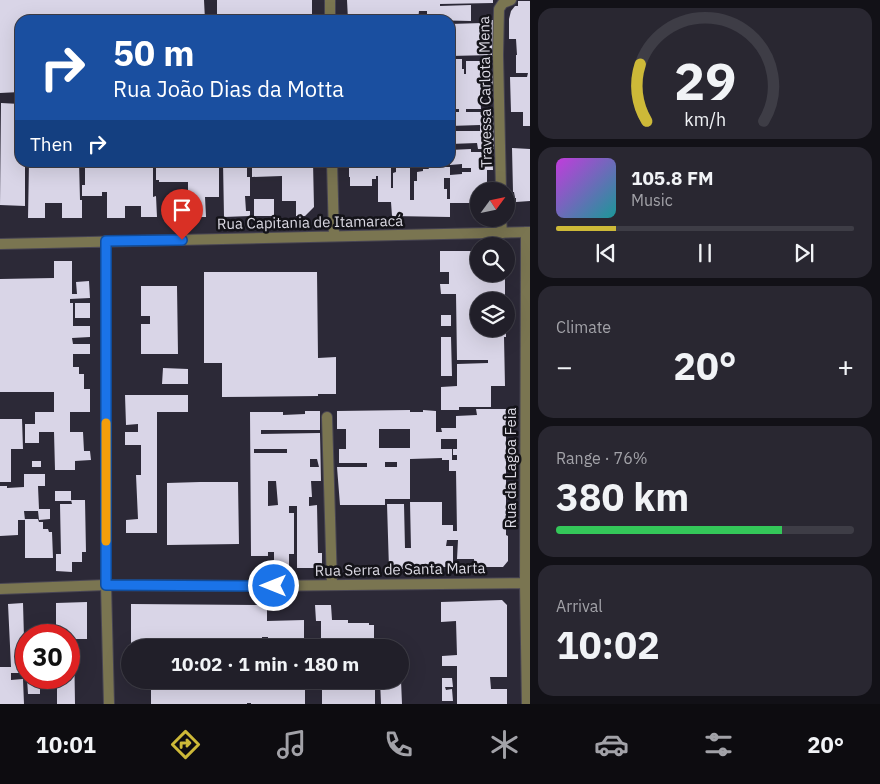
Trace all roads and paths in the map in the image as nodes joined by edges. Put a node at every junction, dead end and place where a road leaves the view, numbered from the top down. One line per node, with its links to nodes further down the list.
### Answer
1 (330, 0): 3 (street)
2 (511, 0): 5 (street, Travessa Carlota Mena)
3 (330, 15)
4 (332, 167): 9 (street)
5 (501, 182)
6 (502, 228): 8 (street)
7 (528, 232): 8 (street, Rua Capitania de Itamaracá); 13 (street, Rua da Lagoa Feia)
8 (502, 233): 9 (street, Rua Capitania de Itamaracá)
9 (334, 236): 10 (street, Rua Capitania de Itamaracá)
10 (106, 241): 11 (street, Rua Capitania de Itamaracá); 14 (street)
11 (0, 244)
12 (327, 417): 15 (street)
13 (527, 583): 15 (street, Rua Serra de Santa Marta); 18 (street, Rua da Lagoa Feia)
14 (106, 585): 15 (street, Rua Serra de Santa Marta); 16 (street, Rua Serra de Santa Marta); 17 (street)
15 (332, 585)
16 (0, 589)
17 (109, 704)
18 (527, 704)

